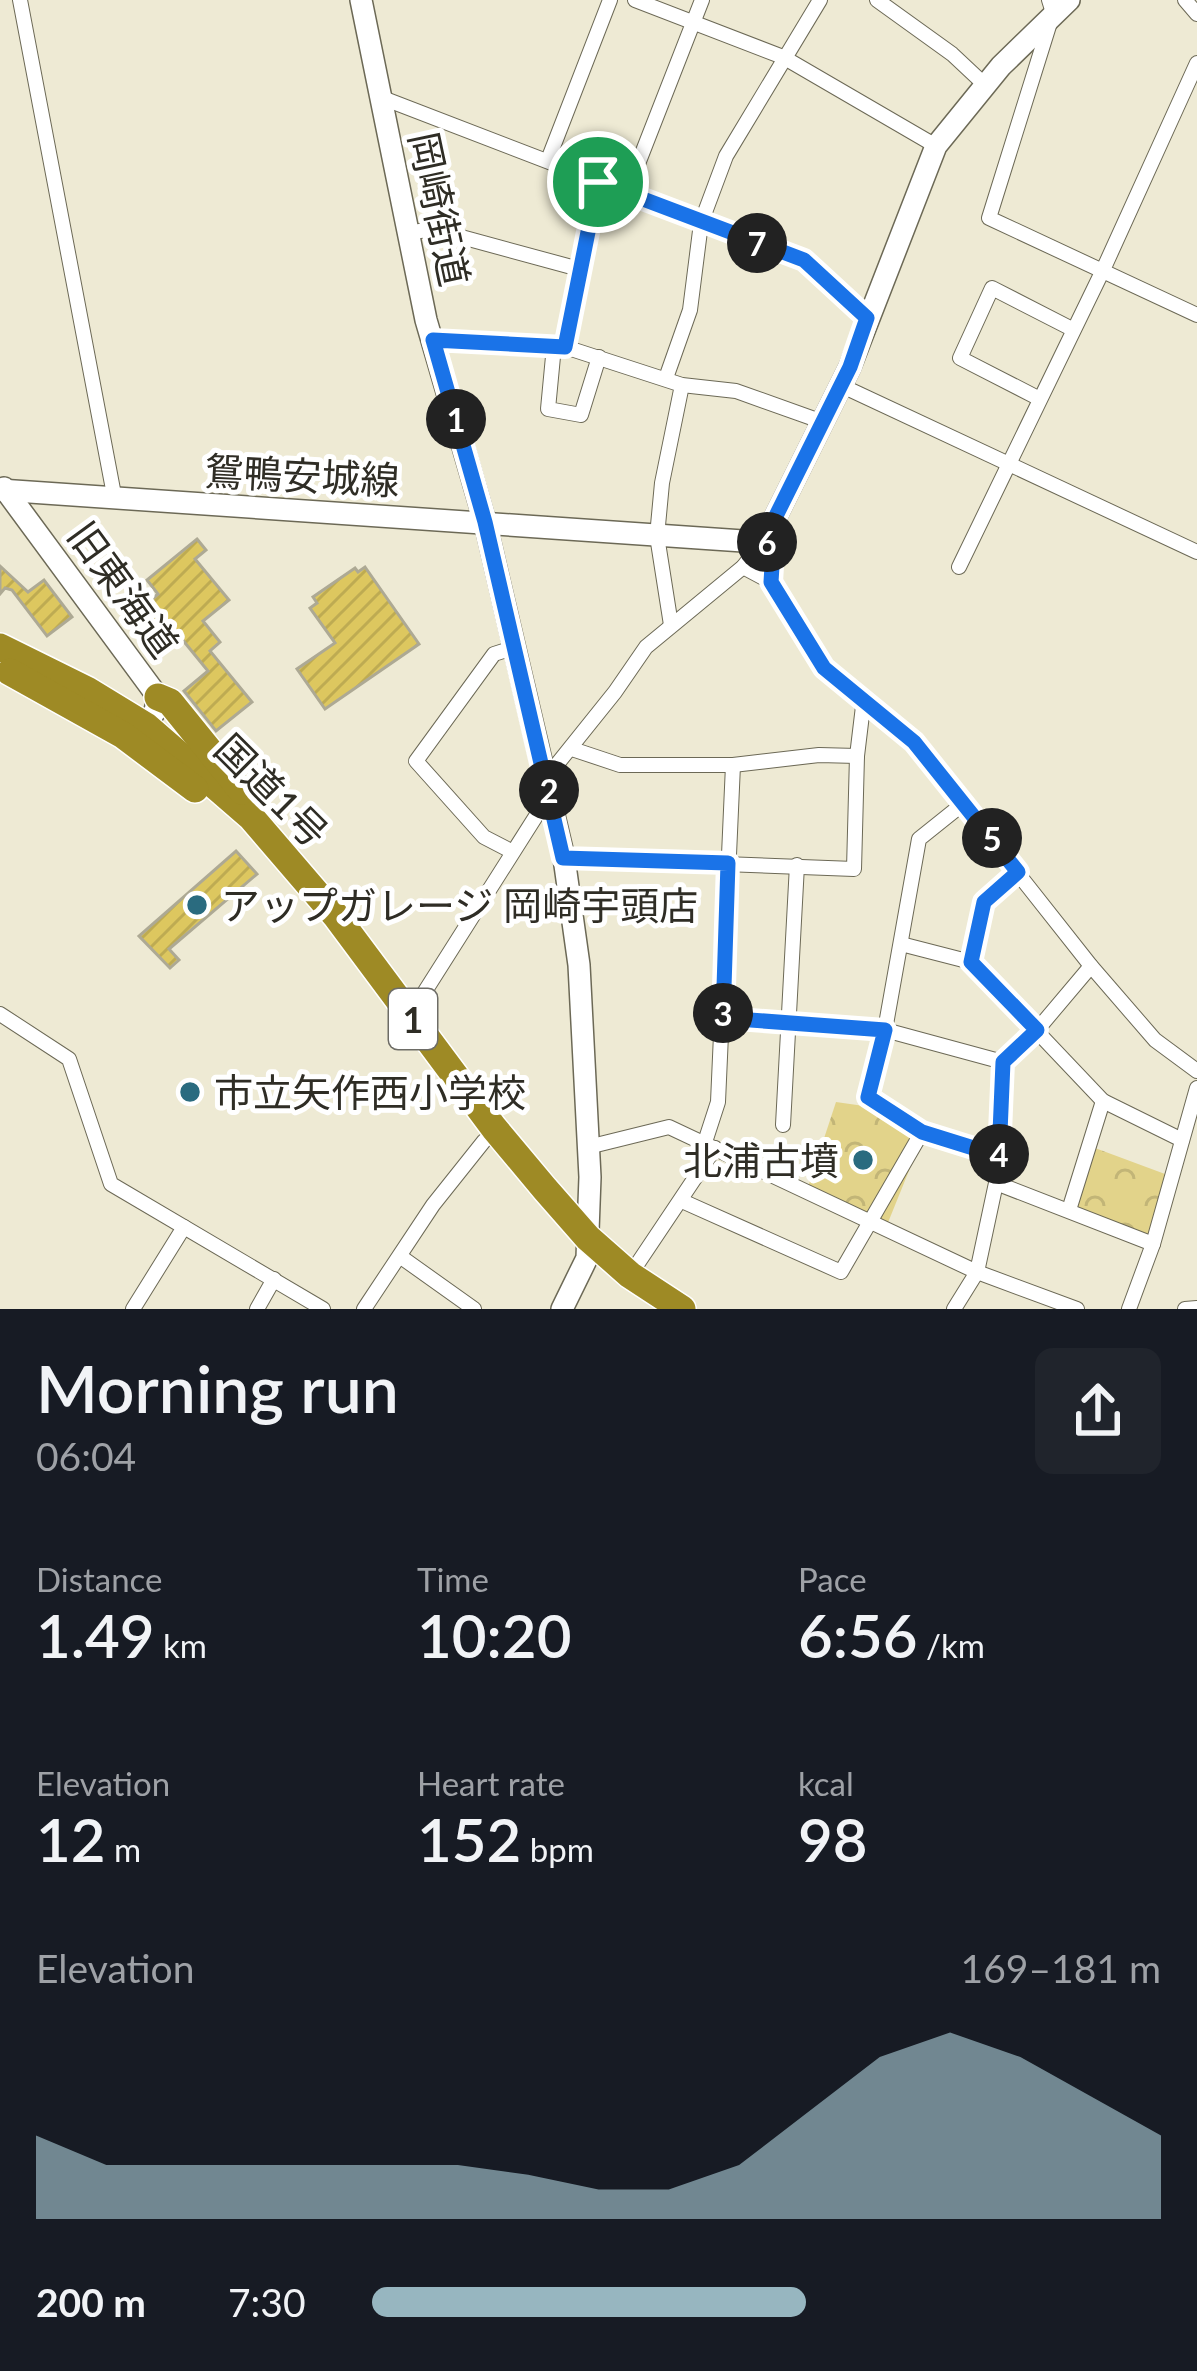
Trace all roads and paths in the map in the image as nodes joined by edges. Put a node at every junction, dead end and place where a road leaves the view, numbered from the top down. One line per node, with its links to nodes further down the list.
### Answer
1 (20, 0): 37 (street)
2 (361, 0): 15 (street, 岡崎街道)
3 (610, 0): 17 (street)
4 (635, 0): 11 (street)
5 (702, 0): 11 (street)
6 (820, 0): 12 (street)
7 (877, 0): 14 (street)
8 (1185, 0): 10 (street)
9 (1057, 4): 14 (street); 23 (street)
10 (1197, 14)
11 (693, 23): 12 (street); 19 (street)
12 (783, 57): 16 (street); 20 (street)
13 (1197, 63): 23 (street)
14 (984, 85): 16 (street)
15 (380, 97): 17 (street); 21 (street, 岡崎街道)
16 (936, 146): 25 (street)
17 (548, 160): 18 (street)
18 (598, 182): 19 (street); 22 (street)
19 (627, 192): 20 (street)
20 (701, 223): 25 (street); 30 (street)
21 (408, 233): 22 (street); 27 (street, 岡崎街道)
22 (579, 269): 28 (street)
23 (1102, 270): 24 (street); 26 (street)
24 (1197, 315)
25 (867, 318): 32 (street)
26 (1072, 328): 33 (street); 33 (street)
27 (433, 340): 28 (street); 38 (street, 岡崎街道)
28 (560, 346): 29 (street); 29 (street)
29 (599, 357): 30 (street)
30 (667, 378): 31 (street)
31 (682, 385): 34 (street); 39 (street)
32 (840, 385): 34 (street); 35 (street)
33 (1038, 398): 35 (street)
34 (823, 422): 40 (street)
35 (1008, 461): 41 (street); 43 (street)
36 (2, 488): 37 (street, 鴛鴨安城線); 49 (street, 旧東海道)
37 (115, 500): 38 (street, 鴛鴨安城線)
38 (485, 522): 39 (street, 鴛鴨安城線); 46 (street, 岡崎街道)
39 (657, 536): 40 (street, 鴛鴨安城線); 45 (street)
40 (765, 538): 42 (street); 44 (street)
41 (1197, 552)
42 (743, 567): 44 (street); 45 (street)
43 (959, 567)
44 (771, 582): 50 (street)
45 (671, 625): 52 (street)
46 (516, 646): 55 (street, 岡崎街道); 58 (street)
47 (0, 647): 51 (highway, 国道1号 / 1)
48 (0, 668): 51 (highway, 国道1号 / 1)
49 (158, 697): 51 (street, 旧東海道); 57 (highway)
50 (864, 698): 53 (street); 56 (street)
51 (141, 735): 57 (highway, 国道1号 / 1); 79 (highway, 国道1号 / 1)
52 (572, 749): 54 (street); 55 (street)
53 (857, 756): 54 (street); 61 (street)
54 (733, 765): 60 (street)
55 (548, 786): 58 (street); 59 (street, 岡崎街道)
56 (964, 802): 62 (street); 63 (street)
57 (251, 817): 67 (highway, 国道1号 / 1)
58 (512, 851): 67 (street)
59 (563, 858): 60 (street); 81 (street, 岡崎街道)
60 (728, 863): 61 (street); 68 (street)
61 (796, 865): 69 (street)
62 (1018, 872): 64 (street); 65 (street)
63 (901, 944): 64 (street); 70 (street)
64 (971, 962): 71 (street)
65 (1091, 966): 71 (street); 73 (street)
66 (0, 1014): 87 (street)
67 (410, 1015): 89 (highway, 国道1号 / 1)
68 (723, 1018): 69 (street); 80 (street)
69 (789, 1021): 70 (street); 76 (street)
70 (885, 1030): 72 (street); 77 (street)
71 (1037, 1030): 72 (street); 75 (street)
72 (1003, 1062): 82 (street)
73 (1197, 1071)
74 (1197, 1088): 78 (street)
75 (1103, 1101): 78 (street); 85 (street)
76 (783, 1125)
77 (922, 1132): 82 (street); 86 (street)
78 (1182, 1140): 88 (street)
79 (484, 1141): 89 (highway, 国道1号 / 1); 90 (street)
80 (710, 1145): 81 (street); 84 (street); 86 (street)
81 (588, 1147): 89 (street, 岡崎街道)
82 (999, 1156): 83 (street)
83 (996, 1183): 85 (street); 91 (street)
84 (682, 1201): 86 (street); 92 (street)
85 (1070, 1210): 88 (street)
86 (870, 1220): 91 (street)
87 (184, 1227): 93 (street); 95 (street)
88 (1153, 1244): 105 (street)
89 (588, 1248): 92 (highway, 国道1号 / 1); 100 (street); 101 (highway, 国道1号 / 1)
90 (401, 1257): 98 (street); 99 (street)
91 (977, 1272): 103 (street); 104 (street)
92 (629, 1275): 102 (highway, 国道1号 / 1)
93 (274, 1279): 96 (street); 97 (street)
94 (1197, 1308): 106 (street)
95 (133, 1309)
96 (257, 1309)
97 (322, 1309)
98 (364, 1309)
99 (474, 1309)
100 (562, 1309)
101 (650, 1309)
102 (682, 1309)
103 (954, 1309)
104 (1077, 1309)
105 (1129, 1309)
106 (1185, 1309)

